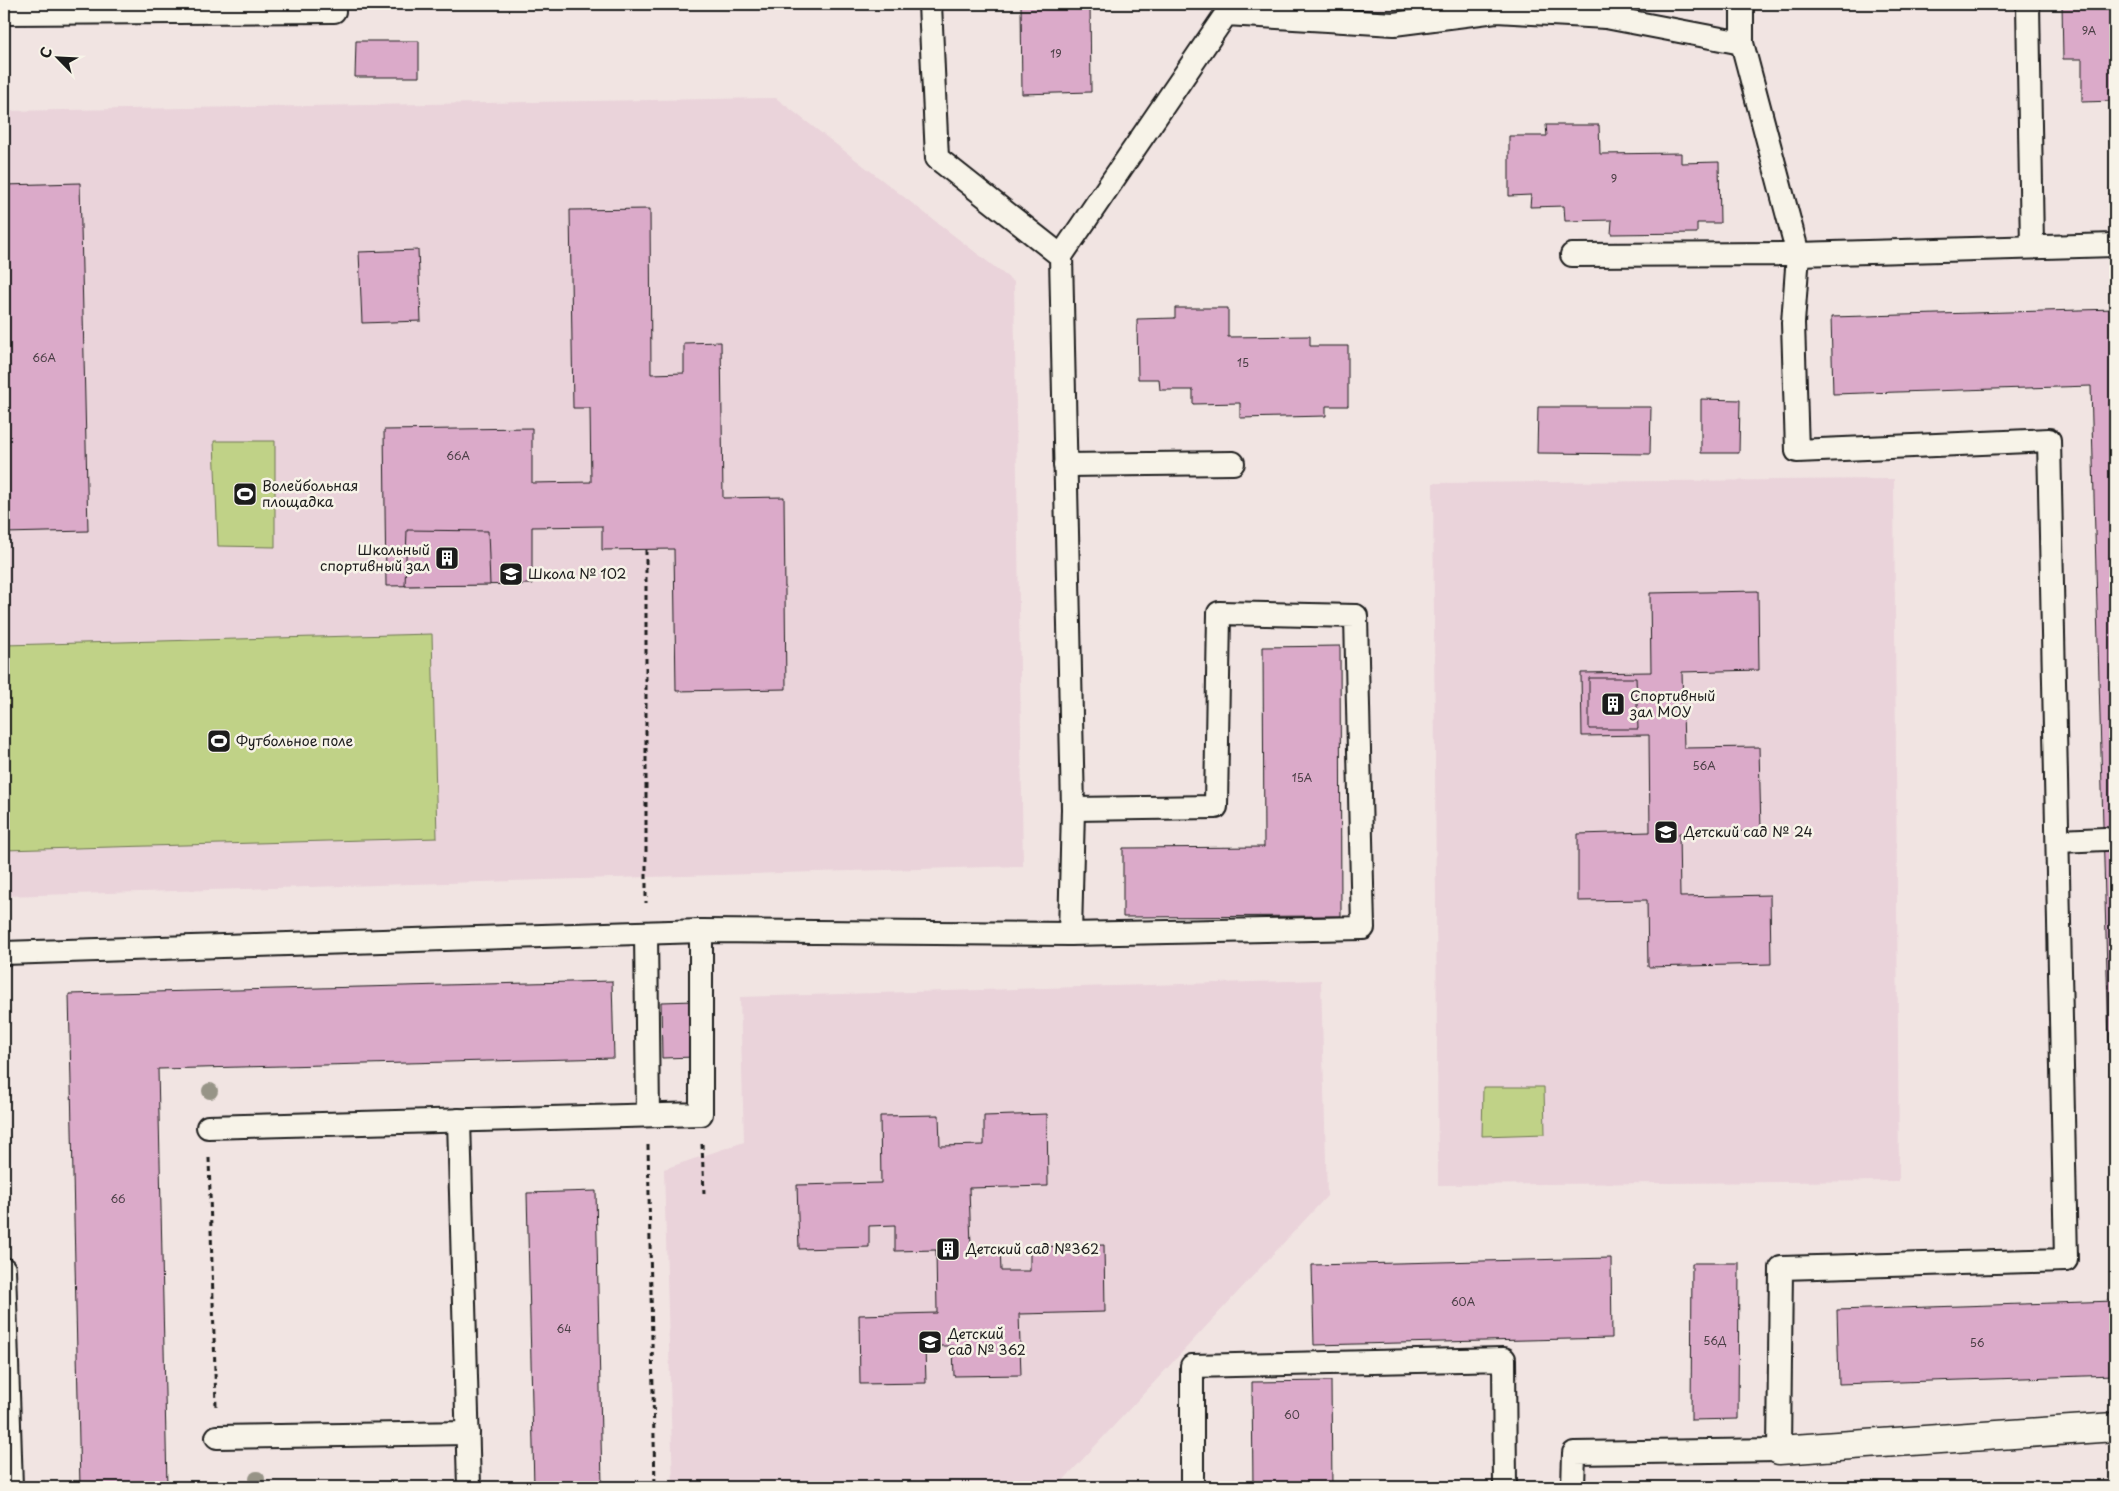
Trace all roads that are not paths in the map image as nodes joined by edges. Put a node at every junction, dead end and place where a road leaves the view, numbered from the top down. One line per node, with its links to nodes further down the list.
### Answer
1 (334, 4): 5 (lane)
2 (930, 4): 13 (lane)
3 (1742, 4): 8 (lane)
4 (2028, 4): 10 (lane)
5 (111, 8): 7 (lane)
6 (1601, 10): 8 (lane); 13 (lane)
7 (4, 13)
8 (1742, 43): 11 (lane)
9 (2115, 245): 10 (lane)
10 (2032, 248): 11 (lane)
11 (1798, 254): 12 (lane); 18 (lane)
12 (1572, 255)
13 (1061, 256): 15 (lane)
14 (1233, 463): 15 (lane)
15 (1066, 465): 16 (lane)
16 (1073, 808): 21 (lane); 21 (lane)
17 (2104, 839): 18 (lane)
18 (2059, 841): 31 (lane)
19 (701, 931): 20 (lane); 21 (lane); 23 (lane)
20 (646, 933): 22 (lane); 23 (lane)
21 (1070, 934)
22 (4, 953)
23 (648, 1115): 24 (lane)
24 (459, 1120): 25 (lane); 29 (lane)
25 (208, 1127)
26 (4, 1269): 27 (lane)
27 (6, 1426): 32 (lane)
28 (2115, 1426): 31 (street)
29 (468, 1433): 30 (lane); 33 (lane)
30 (217, 1437)
31 (1779, 1450): 36 (lane)
32 (12, 1487)
33 (469, 1487)
34 (1192, 1487): 35 (lane)
35 (1505, 1487)
36 (1574, 1487)

